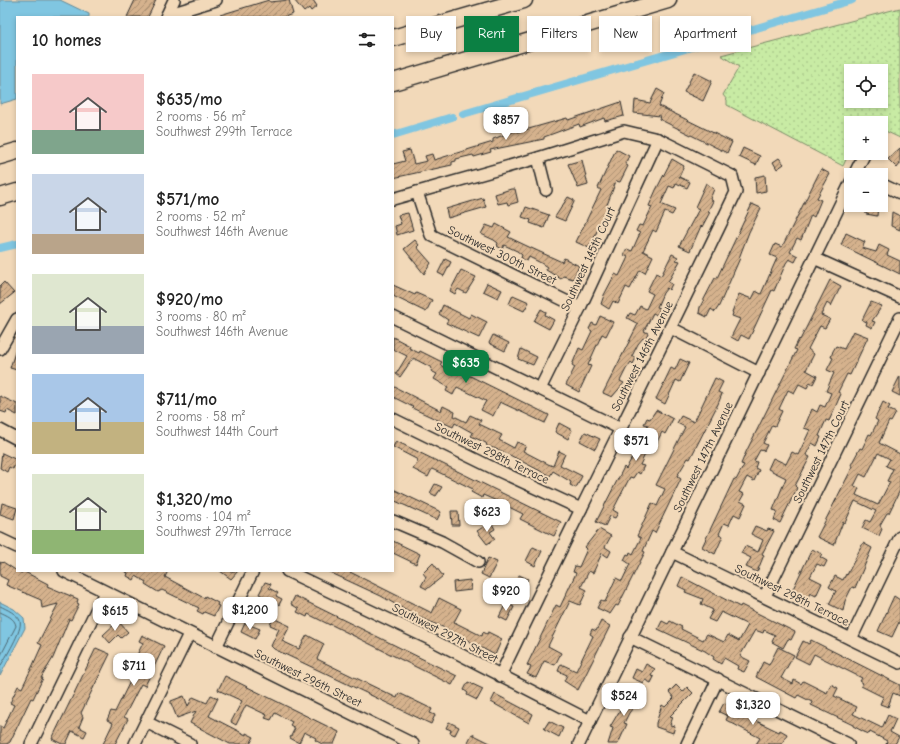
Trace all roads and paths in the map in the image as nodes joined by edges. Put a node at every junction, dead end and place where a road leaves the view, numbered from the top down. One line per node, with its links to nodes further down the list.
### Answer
1 (174, 0): 5 (street)
2 (524, 0): 6 (highway)
3 (668, 0): 7 (highway)
4 (210, 1): 5 (street)
5 (166, 16)
6 (394, 38)
7 (394, 82)
8 (658, 139): 11 (street); 22 (street, Southwest 145th Court); 26 (street, Southwest 146th Avenue)
9 (16, 151): 10 (highway)
10 (0, 156)
11 (538, 158): 13 (street); 15 (street)
12 (888, 187): 16 (street)
13 (546, 190)
14 (16, 192): 17 (highway)
15 (417, 192): 18 (street); 22 (street, Southwest 300th Street)
16 (900, 193)
17 (0, 197)
18 (394, 199)
19 (844, 199): 20 (street, Southwest 147th Avenue)
20 (814, 258): 21 (street); 29 (street, Southwest 147th Avenue)
21 (900, 297)
22 (580, 308): 30 (street, Southwest 145th Court)
23 (394, 318): 30 (street)
24 (900, 318): 46 (street, Southwest 147th Court)
25 (16, 322): 27 (street)
26 (671, 328): 29 (street); 32 (street, Southwest 146th Avenue)
27 (13, 333): 28 (street)
28 (0, 350)
29 (759, 373): 40 (street, Southwest 147th Avenue)
30 (540, 389): 32 (street)
31 (394, 419): 35 (street, Southwest 298th Terrace)
32 (619, 428): 35 (street, Southwest 146th Avenue)
33 (0, 430): 34 (street)
34 (16, 438)
35 (581, 509): 52 (street, Southwest 146th Avenue)
36 (394, 521): 41 (street)
37 (900, 537): 49 (street)
38 (0, 539): 39 (street)
39 (16, 547)
40 (672, 552): 46 (street, Southwest 298th Terrace); 48 (street, Southwest 147th Avenue)
41 (478, 562)
42 (66, 572): 45 (street, Southwest 296th Street)
43 (253, 572): 50 (street)
44 (289, 572): 52 (street, Southwest 297th Street)
45 (105, 592): 47 (street, Southwest 296th Street); 56 (street)
46 (765, 596): 49 (street, Southwest 298th Terrace)
47 (189, 634): 50 (street, Southwest 296th Street); 55 (street)
48 (630, 637): 53 (street); 54 (street, Southwest 147th Avenue)
49 (851, 639): 51 (street, Southwest 298th Terrace)
50 (216, 647): 59 (street, Southwest 296th Street)
51 (900, 663)
52 (500, 676): 54 (street, Southwest 297th Street)
53 (718, 679): 61 (street); 62 (street)
54 (590, 721): 60 (street, Southwest 147th Avenue)
55 (146, 722): 57 (street); 58 (street)
56 (31, 744)
57 (135, 744)
58 (190, 744)
59 (413, 744)
60 (579, 744)
61 (687, 744)
62 (848, 744)

